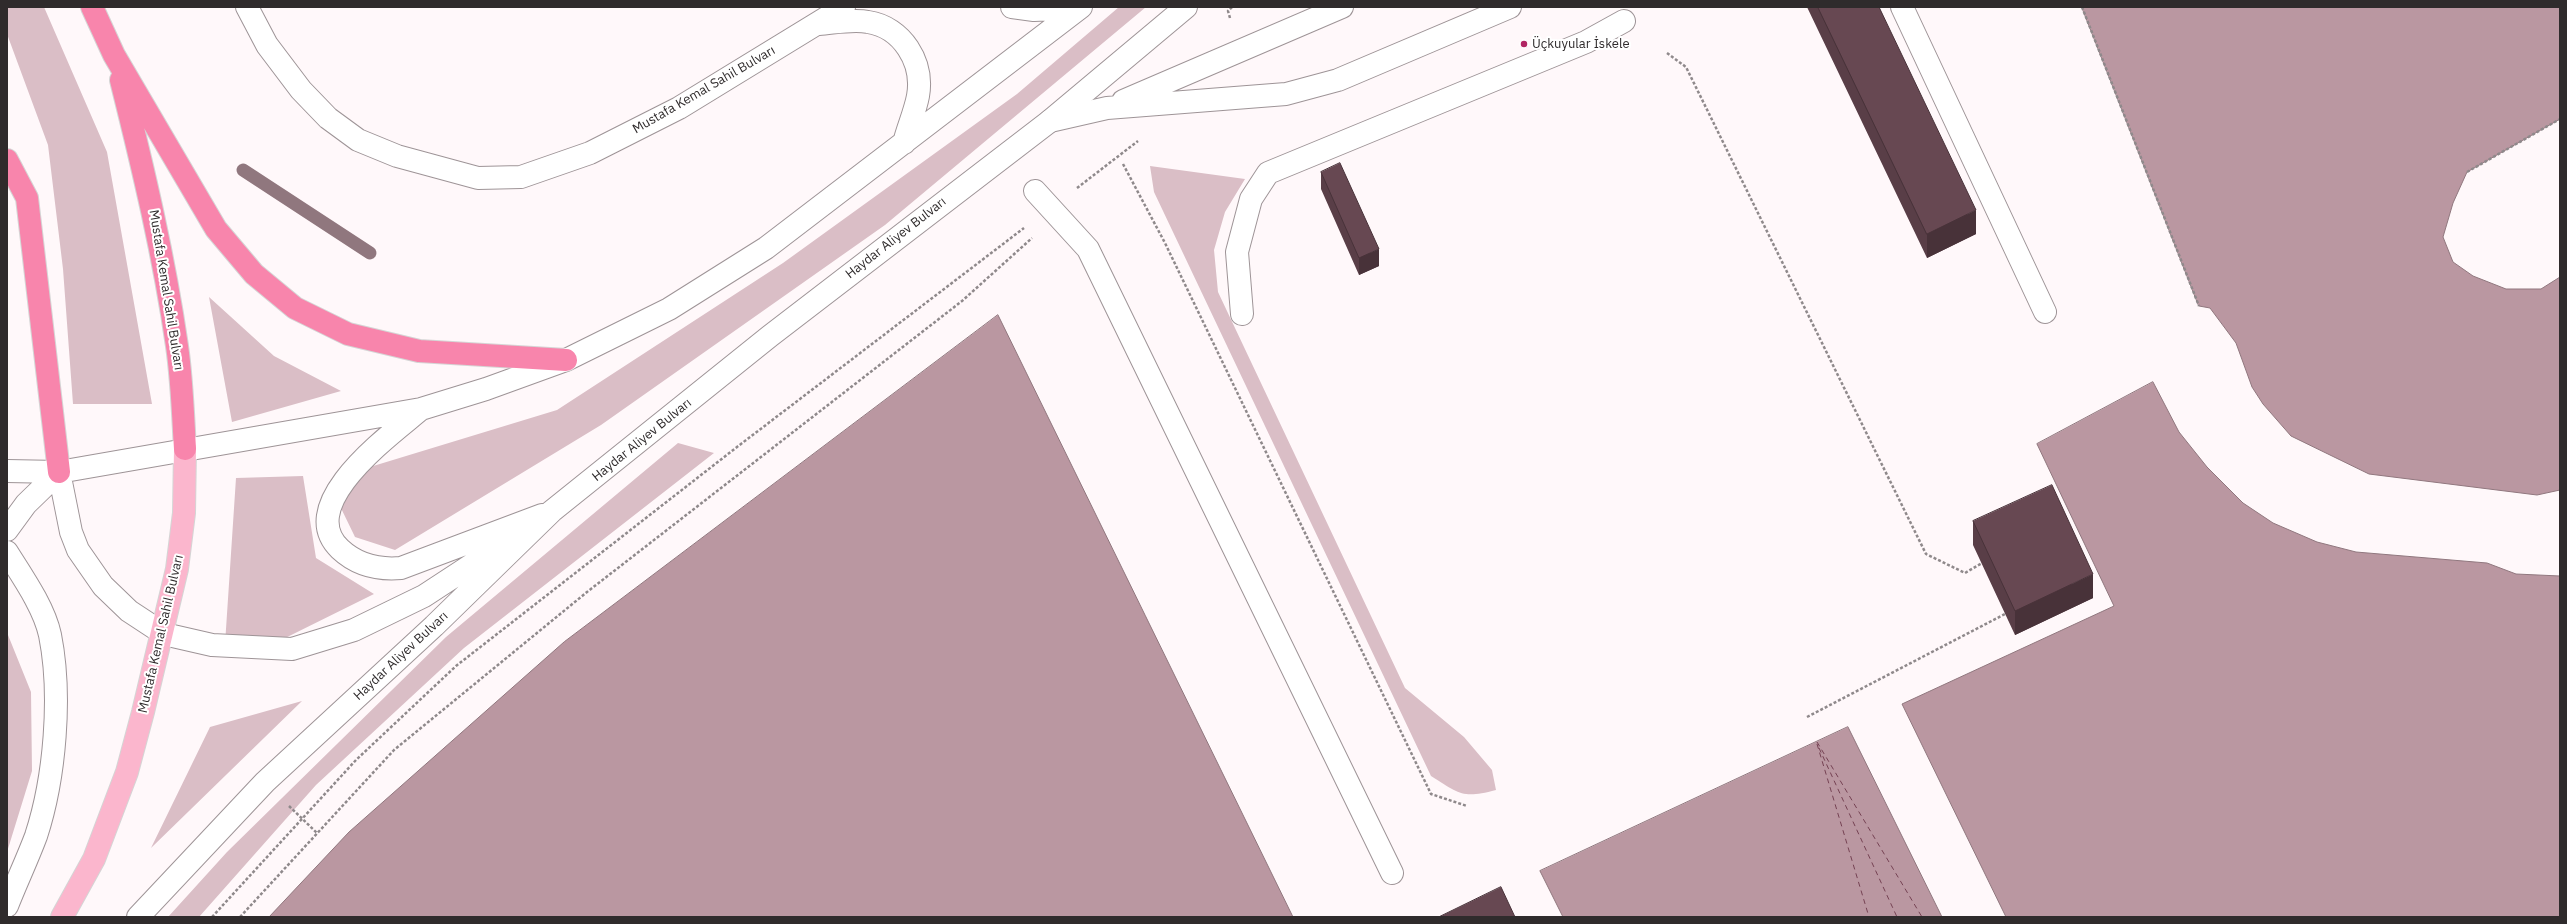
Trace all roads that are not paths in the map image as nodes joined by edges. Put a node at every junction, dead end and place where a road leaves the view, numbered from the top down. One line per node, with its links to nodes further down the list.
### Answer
1 (92, 7): 12 (highway)
2 (247, 7): 11 (main road, Mustafa Kemal Sahil Bulvarı)
3 (844, 7): 11 (main road, Mustafa Kemal Sahil Bulvarı)
4 (1012, 7): 9 (main road)
5 (1186, 7): 14 (main road, Haydar Aliyev Bulvarı)
6 (1342, 7): 13 (main road)
7 (1510, 7): 13 (main road)
8 (1902, 7): 18 (main road)
9 (1080, 8): 15 (main road)
10 (1624, 21): 19 (main road)
11 (818, 24): 15 (main road)
12 (114, 55): 20 (highway); 22 (highway, Mustafa Kemal Sahil Bulvarı)
13 (1107, 108): 14 (main road)
14 (1050, 121): 25 (main road, Haydar Aliyev Bulvarı)
15 (904, 142): 20 (main road)
16 (7, 160): 24 (highway)
17 (1036, 191): 29 (main road)
18 (2045, 312)
19 (1242, 314)
20 (566, 360): 21 (main road)
21 (421, 408): 22 (main road); 25 (main road)
22 (185, 449): 24 (main road); 28 (main road, Mustafa Kemal Sahil Bulvarı)
23 (7, 471): 24 (main road)
24 (59, 472): 26 (main road); 28 (main road)
25 (552, 511): 28 (main road); 32 (main road, Haydar Aliyev Bulvarı)
26 (7, 530)
27 (7, 552): 30 (main road)
28 (164, 634): 31 (main road, Mustafa Kemal Sahil Bulvarı)
29 (1392, 873)
30 (7, 906)
31 (62, 917)
32 (138, 917)

